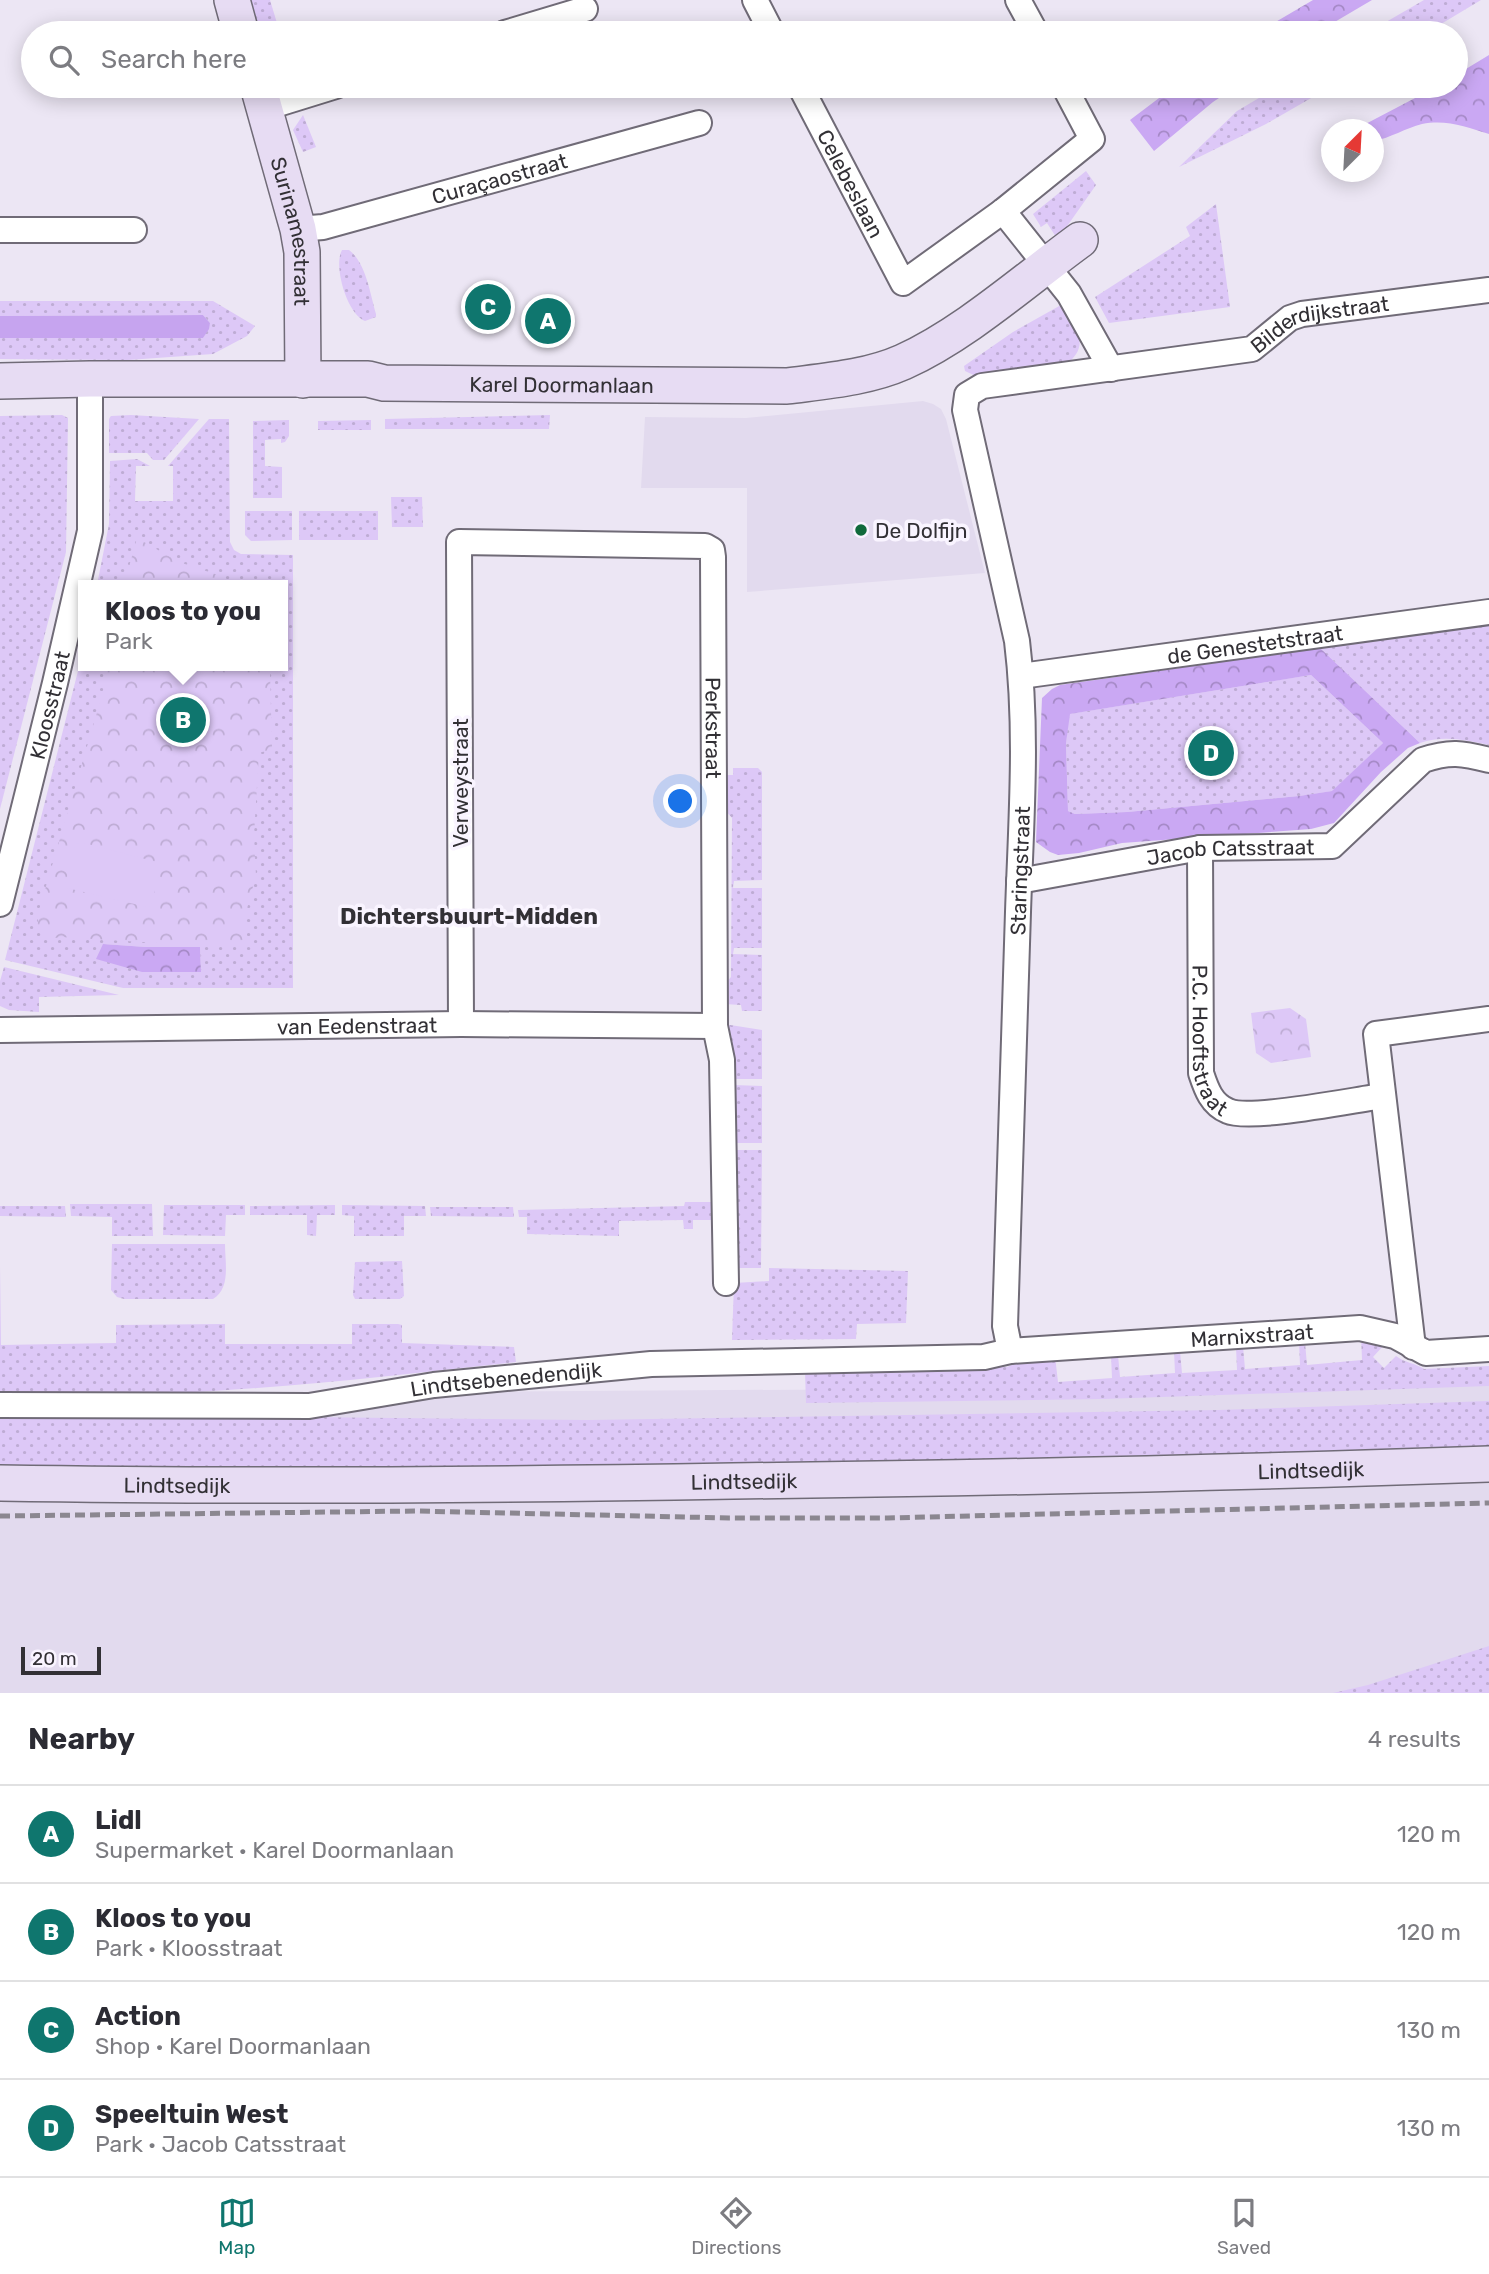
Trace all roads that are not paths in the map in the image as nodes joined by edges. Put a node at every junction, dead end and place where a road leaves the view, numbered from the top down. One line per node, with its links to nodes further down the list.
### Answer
1 (232, 0): 5 (main road)
2 (755, 0): 7 (street)
3 (1018, 0): 8 (street)
4 (585, 9): 6 (street)
5 (238, 21)
6 (545, 21)
7 (766, 21)
8 (1029, 21)
9 (261, 98): 14 (main road, Surinamestraat)
10 (806, 98): 13 (street, Celebeslaan)
11 (1070, 98): 13 (street)
12 (699, 122): 14 (street, Curaçaostraat)
13 (1003, 211): 18 (street)
14 (298, 229): 22 (main road, Surinamestraat)
15 (0, 230): 16 (street)
16 (134, 230)
17 (1080, 240): 18 (main road, Karel Doormanlaan)
18 (1046, 265): 20 (street); 22 (main road, Karel Doormanlaan)
19 (1489, 290): 20 (street, Bilderdijkstraat)
20 (1111, 369): 24 (street, Bilderdijkstraat)
21 (90, 379): 22 (main road, Karel Doormanlaan); 23 (main road, Karel Doormanlaan); 26 (street, Kloosstraat)
22 (303, 380)
23 (0, 381)
24 (967, 395): 29 (street, Staringstraat)
25 (459, 542): 35 (street, Verweystraat); 36 (street, Perkstraat)
26 (79, 580)
27 (78, 583): 33 (street, Kloosstraat)
28 (1489, 612): 29 (street, de Genestetstraat)
29 (1021, 676): 32 (street, Staringstraat)
30 (1489, 760): 31 (street, Jacob Catsstraat)
31 (1200, 848): 32 (street, Jacob Catsstraat); 38 (street, P.C. Hooftstraat)
32 (1019, 881): 42 (street, Staringstraat)
33 (0, 904)
34 (1489, 1019): 38 (street)
35 (461, 1024): 36 (street, van Eedenstraat); 37 (street, van Eedenstraat)
36 (715, 1026): 39 (street, Perkstraat)
37 (0, 1030)
38 (1383, 1096): 40 (street)
39 (726, 1283)
40 (1413, 1347): 41 (street, Marnixstraat); 42 (street, Marnixstraat)
41 (1489, 1349)
42 (1010, 1351): 43 (street, Lindtsebenedendijk)
43 (0, 1405)
44 (1489, 1464): 45 (main road, Lindtsedijk)
45 (0, 1483)

